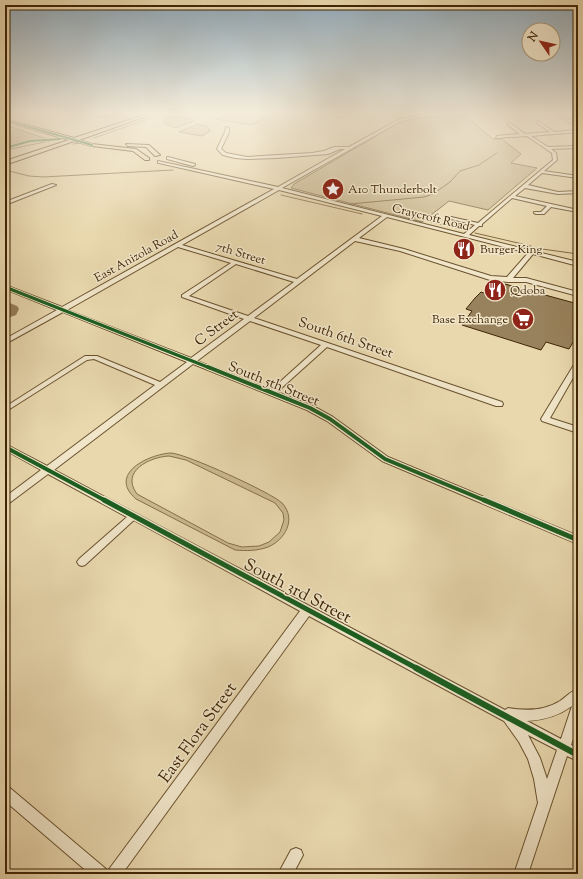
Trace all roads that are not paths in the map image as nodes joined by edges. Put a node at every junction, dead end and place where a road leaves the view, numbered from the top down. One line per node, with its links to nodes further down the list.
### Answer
1 (23, 153): 9 (main road)
2 (33, 153): 12 (main road)
3 (139, 153): 10 (main road)
4 (222, 153): 5 (street)
5 (316, 153)
6 (341, 153): 15 (street, East Anizola Road)
7 (554, 153): 13 (street)
8 (156, 155): 16 (street)
9 (5, 159)
10 (149, 159)
11 (159, 162): 16 (street)
12 (5, 163)
13 (541, 172): 14 (street); 18 (street)
14 (578, 178)
15 (291, 181): 16 (street); 19 (street, East Anizola Road); 21 (street)
16 (258, 184): 19 (street, Craycroft Road); 22 (street)
17 (54, 185): 24 (street)
18 (524, 186): 20 (street); 23 (street)
19 (278, 189): 21 (street, Craycroft Road); 22 (street, East Anizola Road)
20 (578, 192)
21 (294, 193): 28 (street, Craycroft Road)
22 (265, 196): 33 (street, East Anizola Road)
23 (512, 196): 25 (street); 30 (street)
24 (5, 204)
25 (550, 205): 26 (street); 27 (street)
26 (578, 211)
27 (536, 213)
28 (385, 216): 31 (street, Craycroft Road); 32 (street, C Street)
29 (453, 218): 30 (street)
30 (480, 225): 31 (street)
31 (465, 236): 34 (street, Craycroft Road)
32 (356, 238): 37 (street); 38 (street, C Street)
33 (178, 245): 35 (street, 7th Street); 41 (street, East Anizola Road)
34 (531, 253): 36 (street, Craycroft Road); 37 (street)
35 (236, 262): 38 (street, 7th Street); 42 (street, South 6th Street)
36 (578, 264)
37 (508, 280): 40 (street)
38 (297, 281): 42 (street, C Street)
39 (5, 287): 41 (street, South 5th Street)
40 (578, 294)
41 (62, 310): 43 (street, East Anizola Road); 45 (street, South 5th Street)
42 (249, 318): 44 (street, South 6th Street); 45 (street, C Street)
43 (5, 342)
44 (326, 344): 48 (street); 49 (street, South 6th Street)
45 (192, 361): 47 (street, C Street); 48 (street, South 5th Street)
46 (578, 363): 51 (street)
47 (161, 385): 50 (street); 53 (street, C Street)
48 (272, 393): 56 (street, South 5th Street)
49 (499, 404)
50 (7, 406)
51 (578, 430)
52 (5, 447): 53 (street, South 3rd Street)
53 (47, 470): 54 (street, C Street); 55 (street, South 3rd Street)
54 (5, 502)
55 (132, 516): 57 (street); 58 (street, South 3rd Street)
56 (578, 540)
57 (82, 562)
58 (307, 610): 61 (street, South 3rd Street); 68 (street, East Flora Street)
59 (578, 694): 61 (street)
60 (578, 706): 62 (street)
61 (501, 713): 62 (street, South 3rd Street); 65 (street)
62 (564, 748): 63 (street, South 3rd Street); 65 (street)
63 (578, 755)
64 (5, 793): 67 (street)
65 (545, 804): 70 (street)
66 (296, 855): 69 (street)
67 (101, 874)
68 (113, 874)
69 (285, 874)
70 (521, 874)

